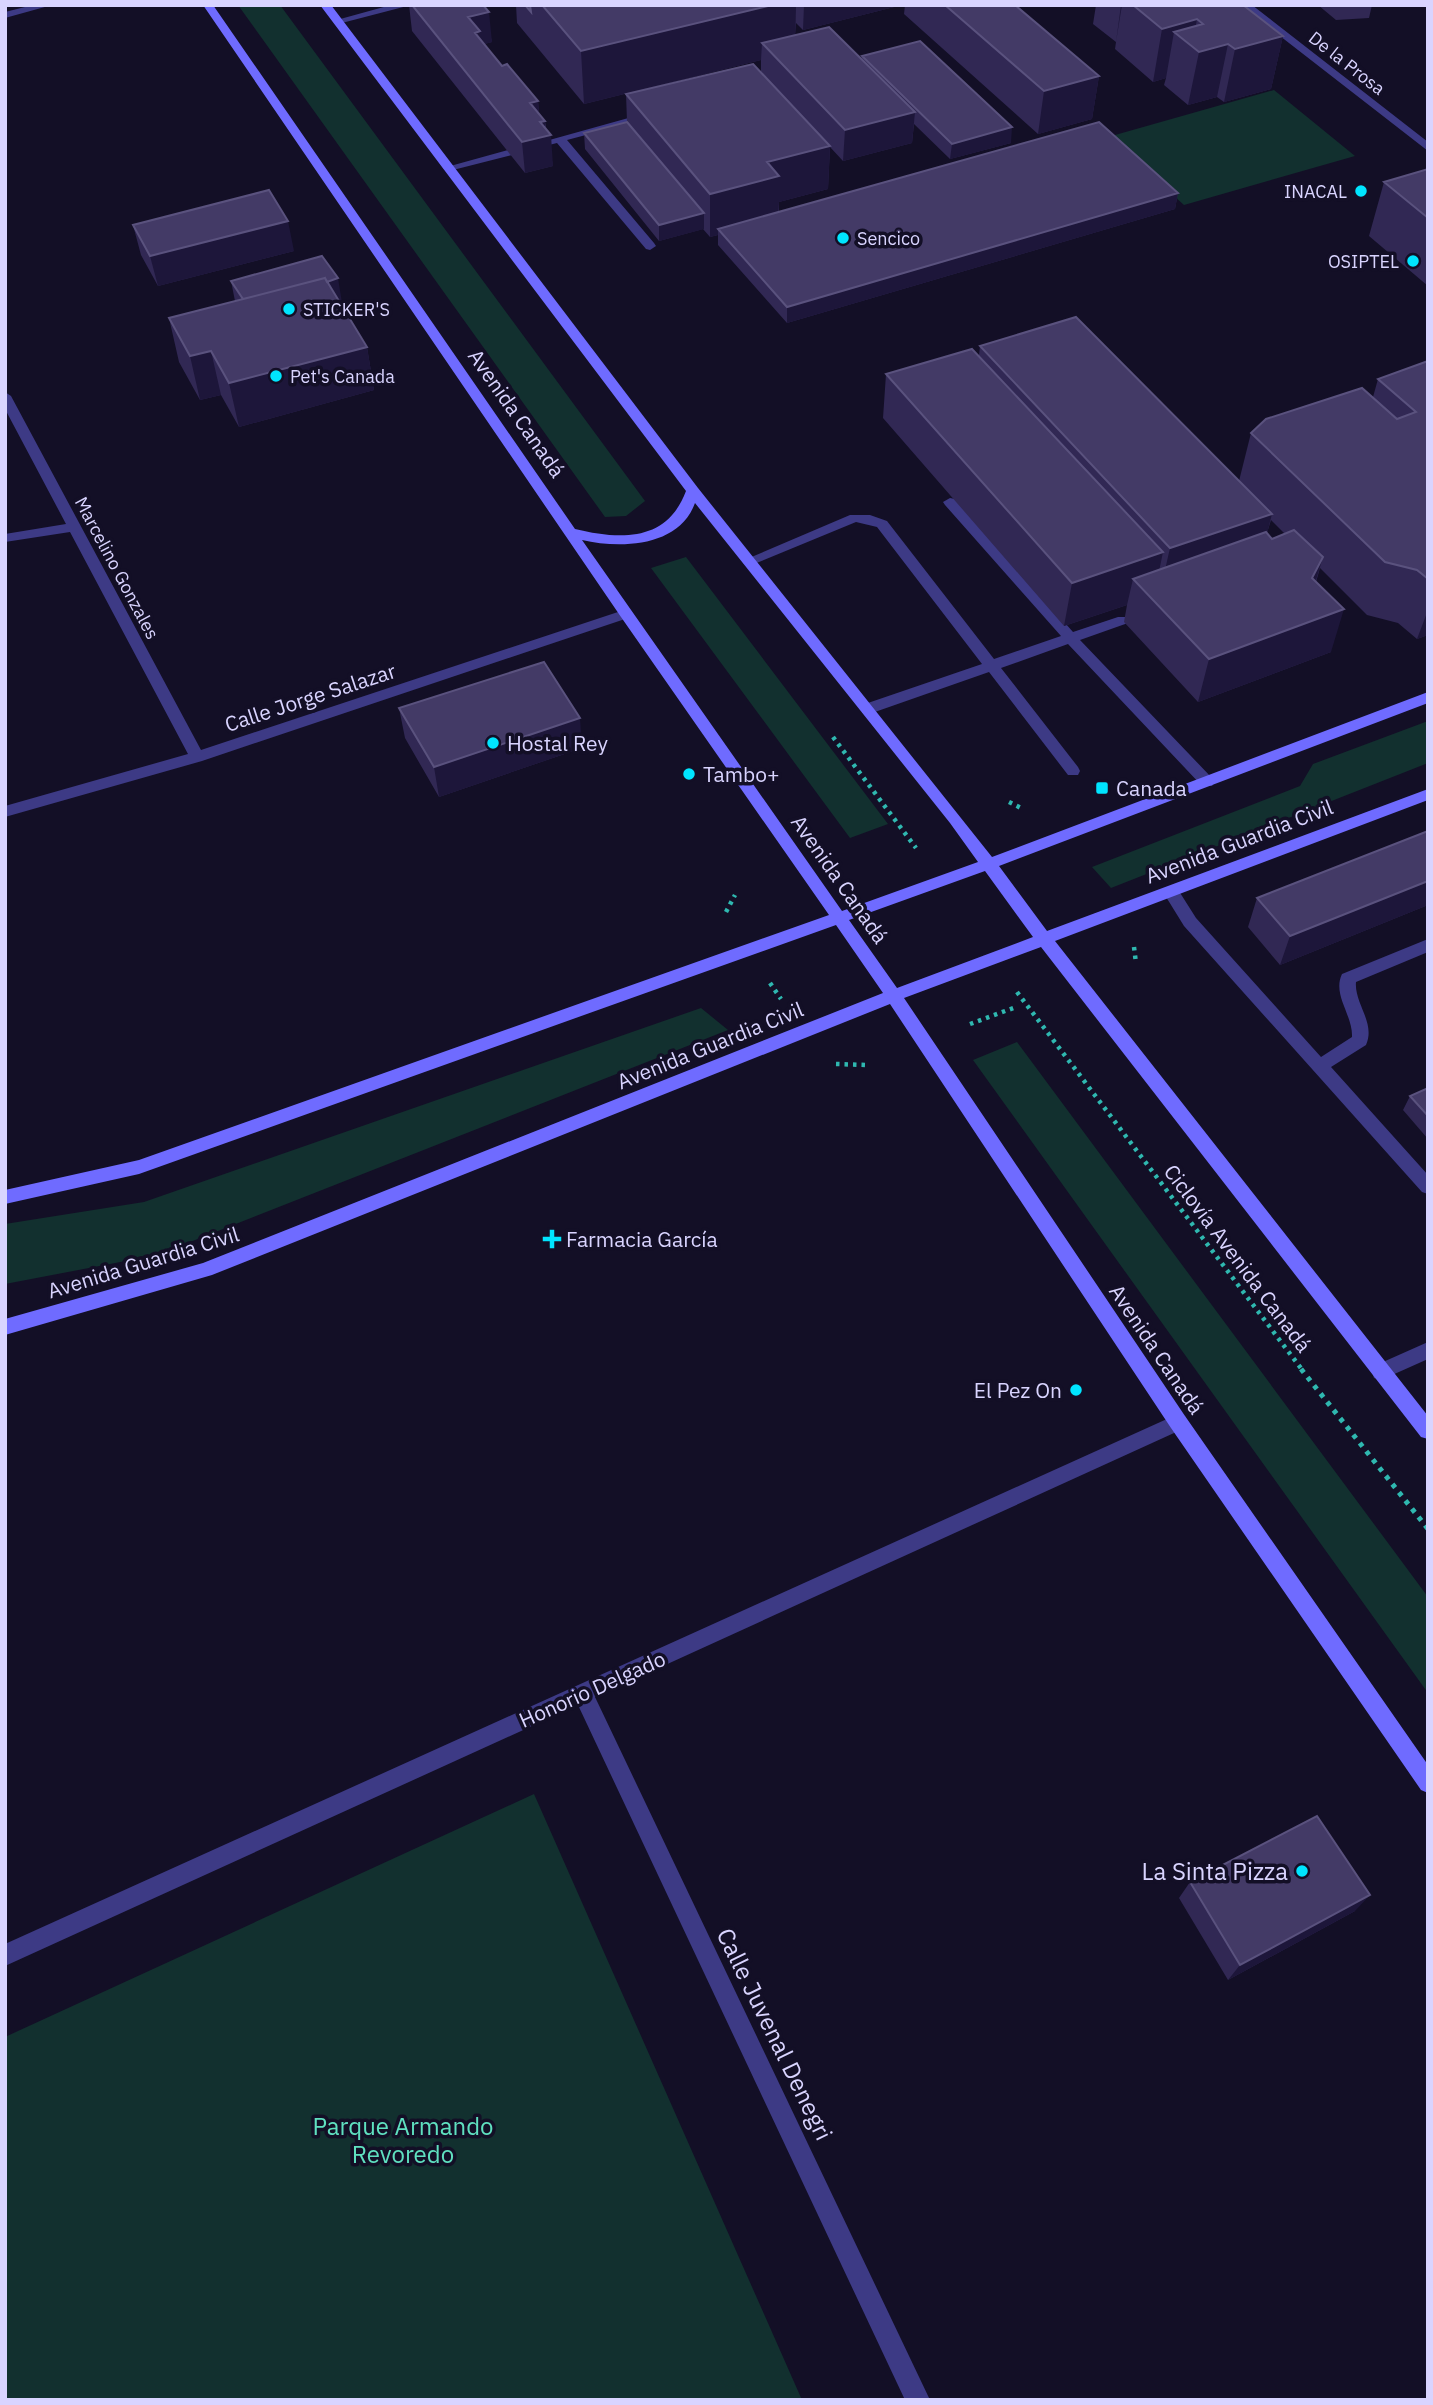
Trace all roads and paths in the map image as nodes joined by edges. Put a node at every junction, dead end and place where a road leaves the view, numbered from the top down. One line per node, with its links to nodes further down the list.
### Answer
1 (47, 5): 6 (street)
2 (208, 5): 19 (main road, Avenida Canadá)
3 (325, 5): 7 (main road)
4 (406, 5): 7 (street)
5 (1245, 5): 11 (street, De la Prosa)
6 (5, 15)
7 (338, 21): 13 (main road)
8 (664, 112): 9 (street)
9 (561, 139): 10 (street); 14 (street)
10 (541, 144)
11 (1428, 148)
12 (509, 153): 13 (street)
13 (449, 167): 16 (main road)
14 (650, 246)
15 (5, 396): 18 (street, Marcelino Gonzales)
16 (693, 491): 19 (main road); 21 (main road)
17 (950, 502): 24 (street)
18 (72, 527): 20 (street); 28 (street, Marcelino Gonzales)
19 (572, 533): 22 (main road, Avenida Canadá)
20 (5, 538)
21 (750, 561): 25 (street); 27 (main road)
22 (626, 614): 28 (street, Calle Jorge Salazar); 41 (main road, Avenida Canadá)
23 (1123, 620): 24 (street)
24 (1071, 639): 25 (street); 30 (street)
25 (991, 667): 27 (street); 29 (street)
26 (1428, 697): 30 (main road)
27 (867, 709): 36 (main road)
28 (197, 757): 34 (street, Calle Jorge Salazar)
29 (1073, 771)
30 (1207, 782): 36 (main road)
31 (1428, 794): 38 (main road, Avenida Guardia Civil)
32 (1009, 802): 33 (path)
33 (1021, 807)
34 (5, 812)
35 (907, 836): 37 (path)
36 (989, 864): 37 (main road); 42 (main road)
37 (939, 881): 41 (main road)
38 (1171, 892): 42 (main road, Avenida Guardia Civil); 54 (street)
39 (735, 895): 40 (path)
40 (726, 912)
41 (838, 918): 48 (main road, Avenida Canadá); 56 (main road)
42 (1044, 938): 45 (main road, Avenida Guardia Civil); 59 (main road)
43 (1428, 945): 54 (street)
44 (1134, 947): 46 (path)
45 (993, 958): 48 (main road, Avenida Guardia Civil); 62 (path, Ciclovía Avenida Canadá)
46 (1136, 963)
47 (769, 982): 49 (path)
48 (893, 996): 57 (main road, Avenida Guardia Civil); 60 (main road, Avenida Canadá)
49 (782, 1001)
50 (1016, 1007): 51 (path)
51 (970, 1024)
52 (833, 1063): 53 (path)
53 (867, 1065)
54 (1318, 1067): 55 (street)
55 (1428, 1187)
56 (5, 1197)
57 (5, 1327)
58 (1428, 1350): 59 (street)
59 (1381, 1372): 61 (main road)
60 (1178, 1422): 63 (street, Honorio Delgado); 64 (main road, Avenida Canadá)
61 (1428, 1431)
62 (1428, 1529)
63 (583, 1693): 65 (street, Honorio Delgado); 66 (street, Calle Juvenal Denegri)
64 (1428, 1783)
65 (5, 1955)
66 (918, 2400)

